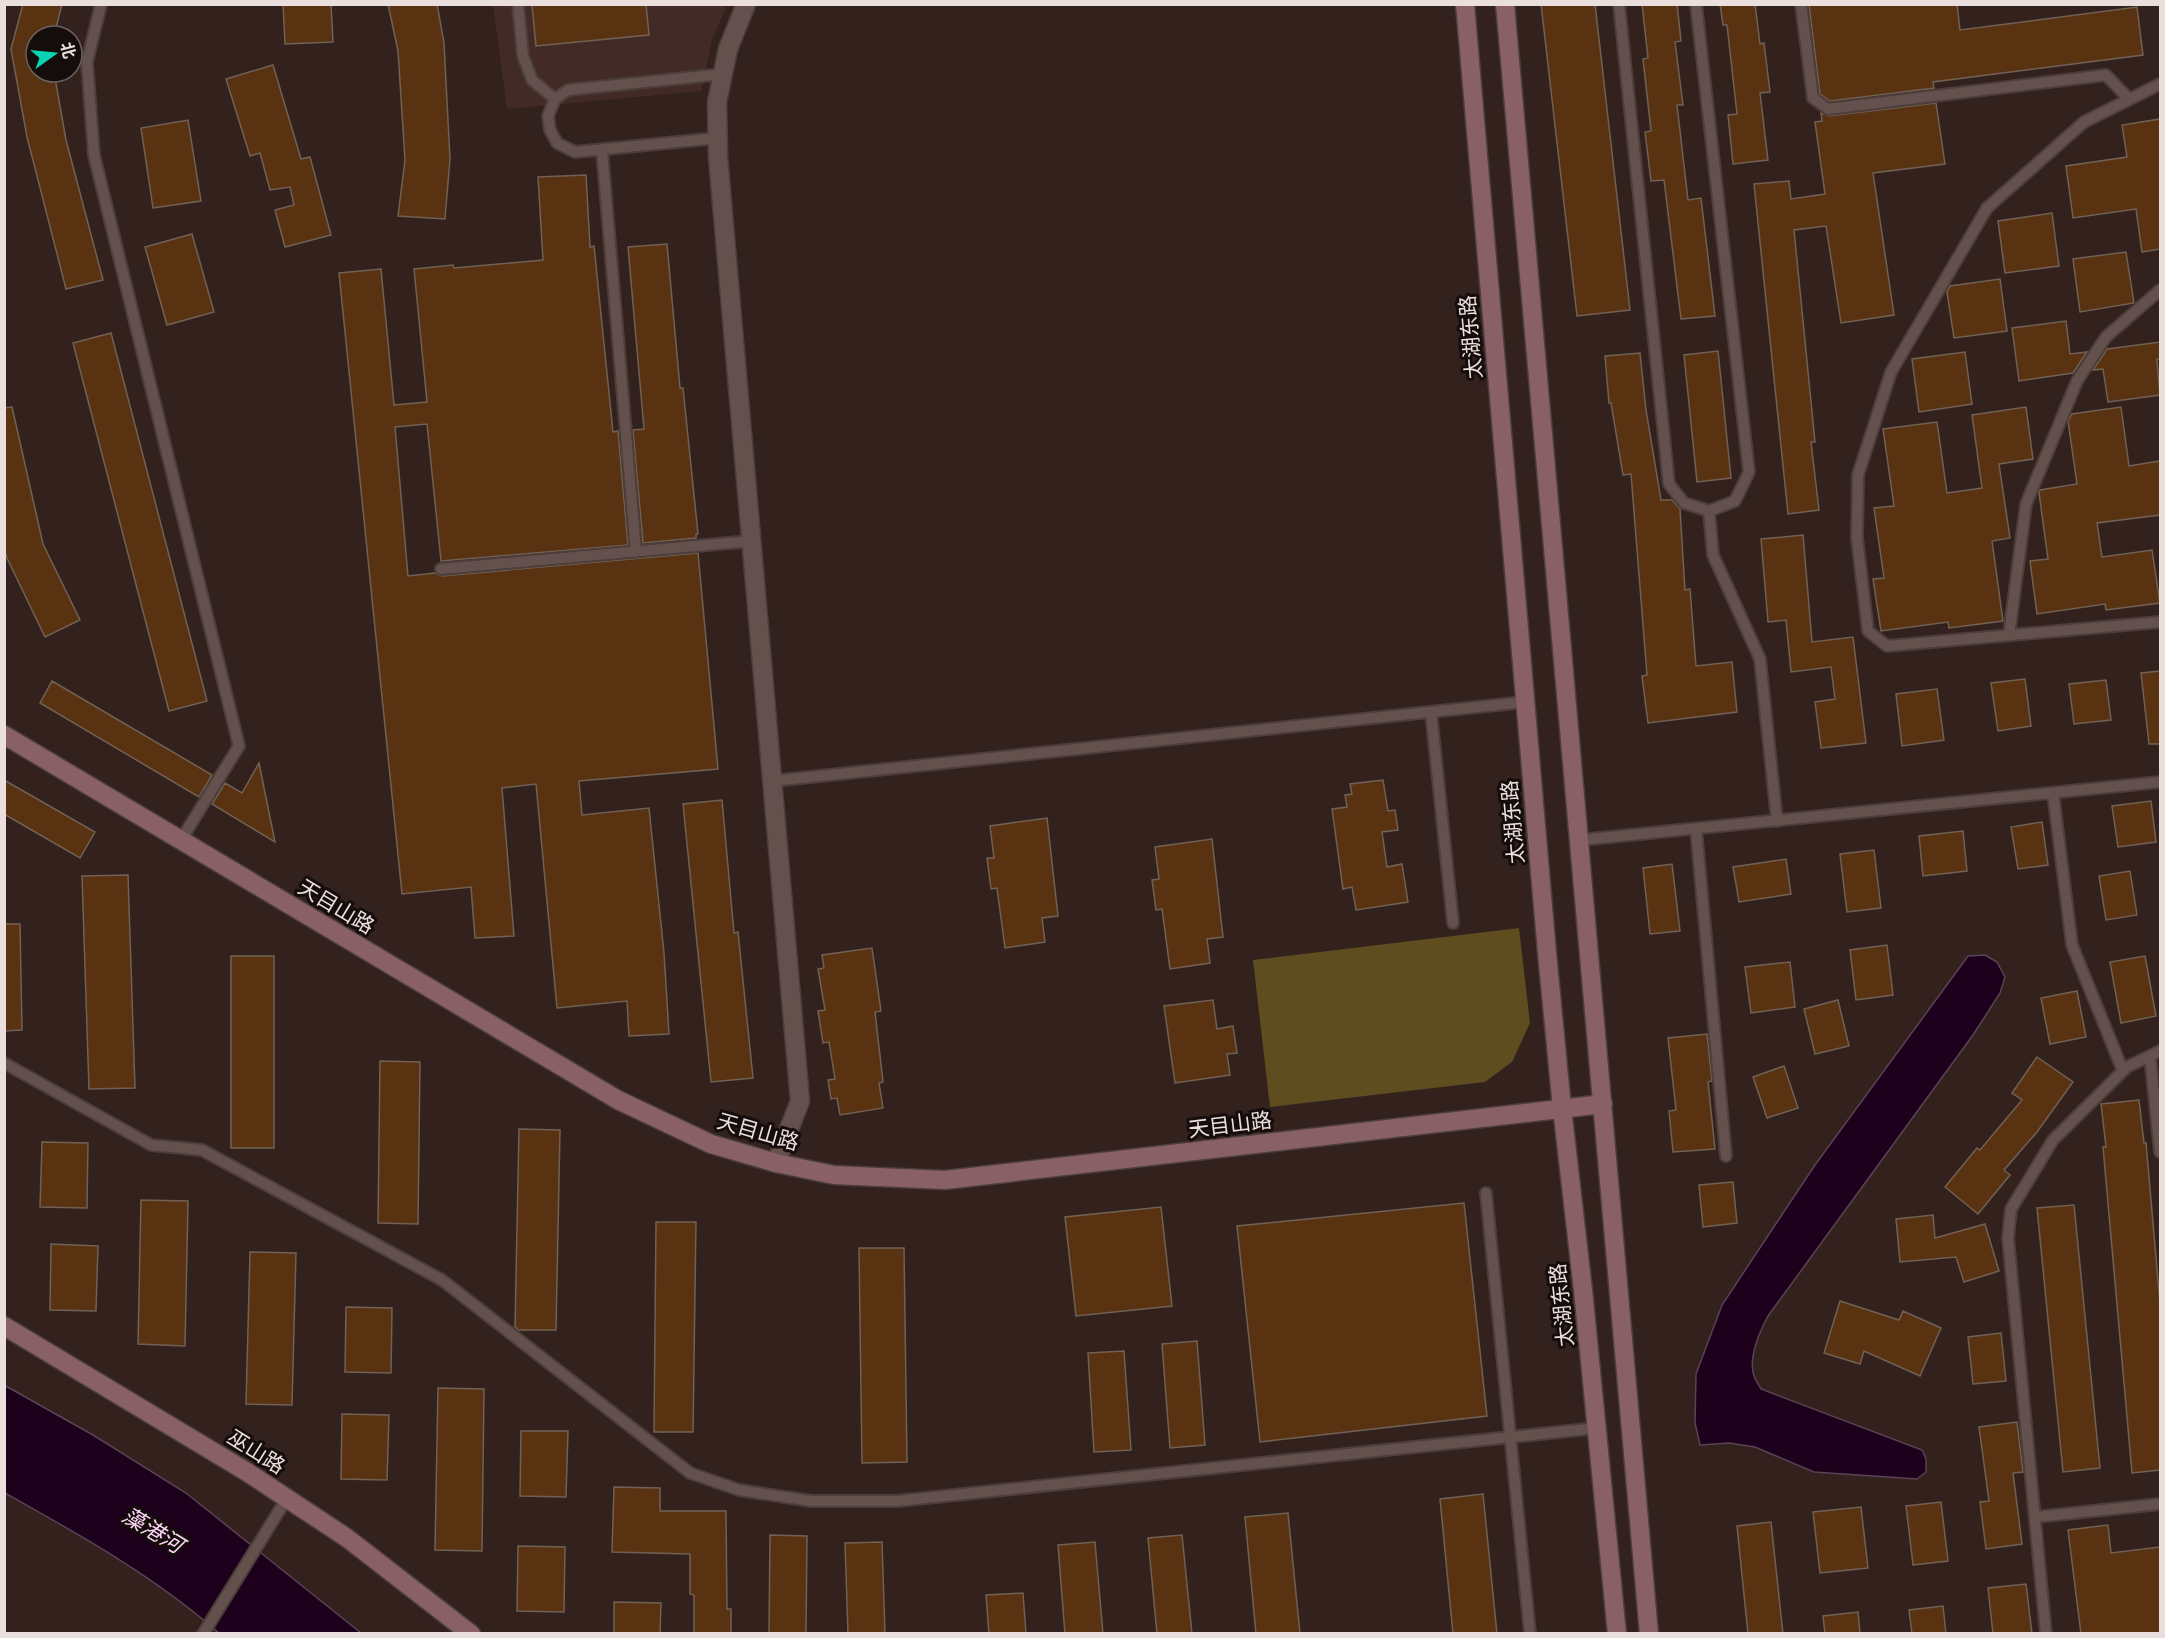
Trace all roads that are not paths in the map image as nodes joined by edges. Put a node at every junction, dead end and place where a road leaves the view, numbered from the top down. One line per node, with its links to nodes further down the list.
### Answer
1 (101, 4): 30 (lane)
2 (518, 4): 11 (lane)
3 (746, 4): 9 (street)
4 (1465, 4): 22 (main road, 太湖东路)
5 (1505, 4): 31 (main road)
6 (1619, 4): 16 (lane)
7 (1696, 4): 16 (lane)
8 (1801, 4): 12 (lane)
9 (723, 74): 11 (lane); 13 (street)
10 (2160, 84): 12 (lane)
11 (555, 99): 14 (lane)
12 (2129, 99): 21 (lane)
13 (718, 138): 14 (lane); 17 (street)
14 (602, 150): 18 (lane)
15 (2160, 290): 21 (lane)
16 (1709, 511): 28 (lane)
17 (751, 541): 18 (lane); 25 (street)
18 (636, 552): 19 (lane)
19 (441, 569)
20 (2160, 622): 21 (lane)
21 (2009, 635)
22 (1525, 702): 23 (lane); 38 (main road, 太湖东路)
23 (1431, 712): 25 (lane); 32 (lane)
24 (4, 735): 30 (main road, 天目山路)
25 (772, 782): 41 (street)
26 (2160, 782): 27 (lane)
27 (2053, 793): 28 (lane); 36 (lane)
28 (1778, 821): 29 (lane)
29 (1696, 829): 31 (lane); 40 (lane)
30 (181, 840): 41 (main road, 天目山路)
31 (1580, 840): 37 (main road)
32 (1453, 923)
33 (2160, 1051): 34 (lane)
34 (2150, 1056): 36 (lane); 39 (lane)
35 (4, 1063): 45 (lane)
36 (2123, 1071): 48 (lane)
37 (1603, 1104): 38 (main road, 天目山路); 53 (main road)
38 (1562, 1108): 41 (main road, 天目山路); 44 (main road, 太湖东路)
39 (2160, 1152)
40 (1726, 1156)
41 (776, 1163)
42 (1486, 1193): 45 (lane)
43 (4, 1326): 46 (main road, 巫山路)
44 (1597, 1428): 45 (lane); 52 (main road, 太湖东路)
45 (1511, 1437): 51 (lane)
46 (287, 1498): 49 (lane); 50 (main road, 巫山路)
47 (2160, 1504): 48 (lane)
48 (2035, 1517): 54 (lane)
49 (202, 1634)
50 (471, 1634)
51 (1530, 1634)
52 (1617, 1634)
53 (1649, 1634)
54 (2046, 1634)

